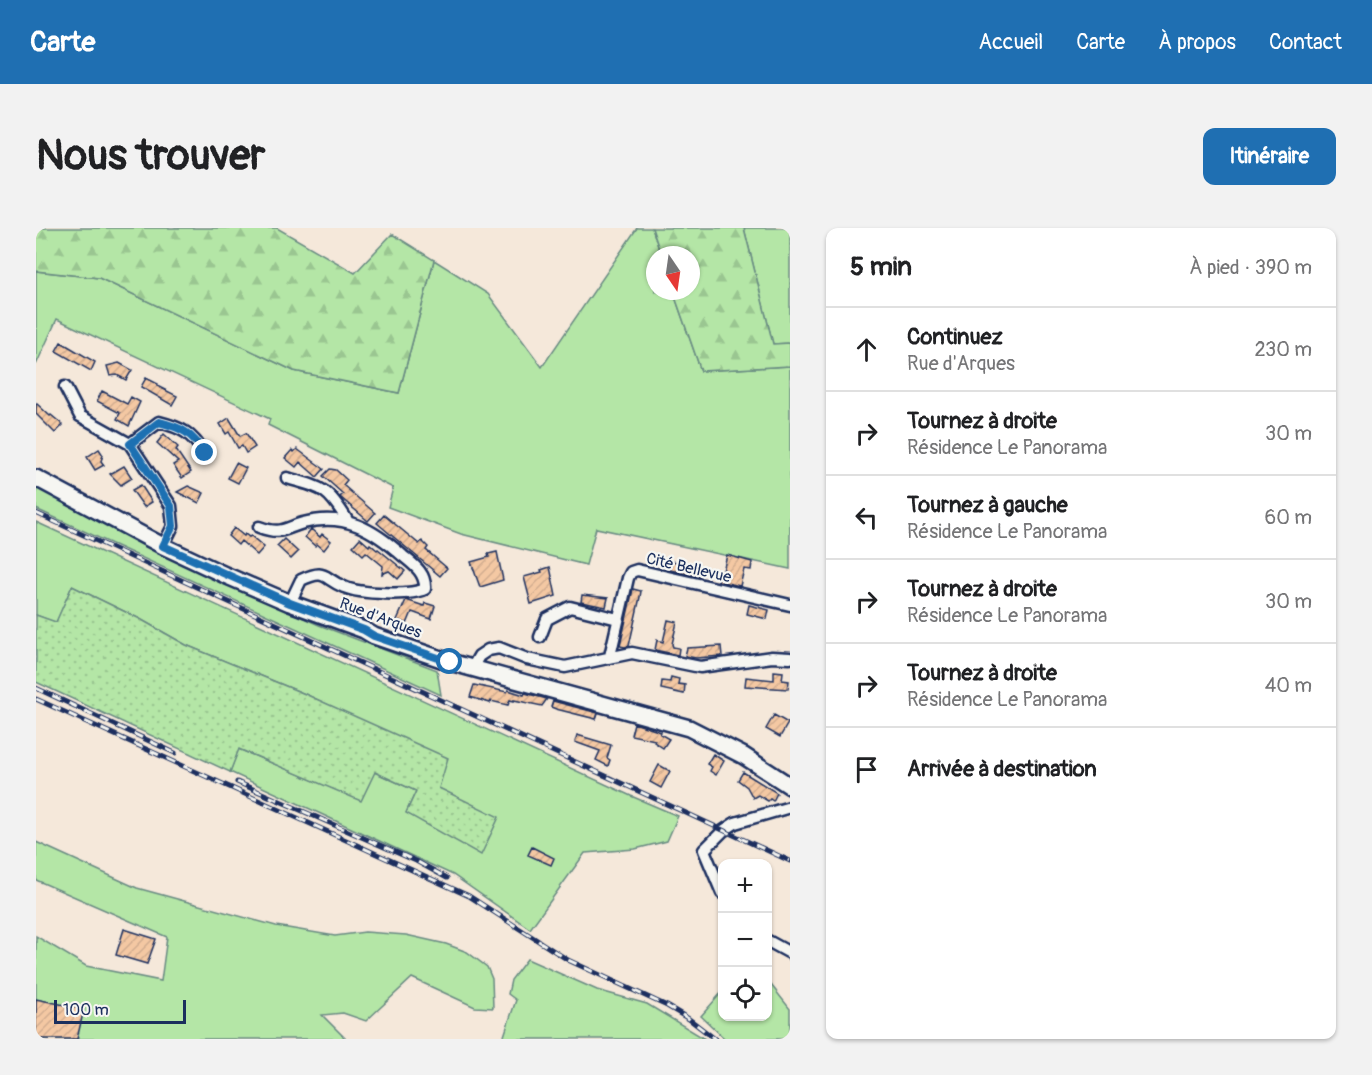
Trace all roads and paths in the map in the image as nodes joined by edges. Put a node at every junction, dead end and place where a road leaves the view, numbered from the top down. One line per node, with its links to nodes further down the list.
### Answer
1 (65, 387): 2 (street)
2 (130, 444): 3 (street); 8 (street)
3 (205, 453)
4 (36, 478): 8 (main road, Rue d'Arques)
5 (287, 478): 6 (street)
6 (347, 520): 7 (street); 9 (street)
7 (259, 527)
8 (163, 546): 9 (main road, Rue d'Arques)
9 (290, 603): 15 (main road, Rue d'Arques)
10 (790, 605): 11 (street, Cité Bellevue)
11 (618, 619): 12 (street); 13 (street, Cité Bellevue)
12 (540, 637)
13 (610, 656): 14 (street); 15 (street)
14 (790, 658)
15 (472, 668): 16 (main road, Rue d'Arques)
16 (790, 786)
17 (790, 807): 18 (street)
18 (718, 882)
19 (772, 943): 20 (street)
20 (790, 953)

